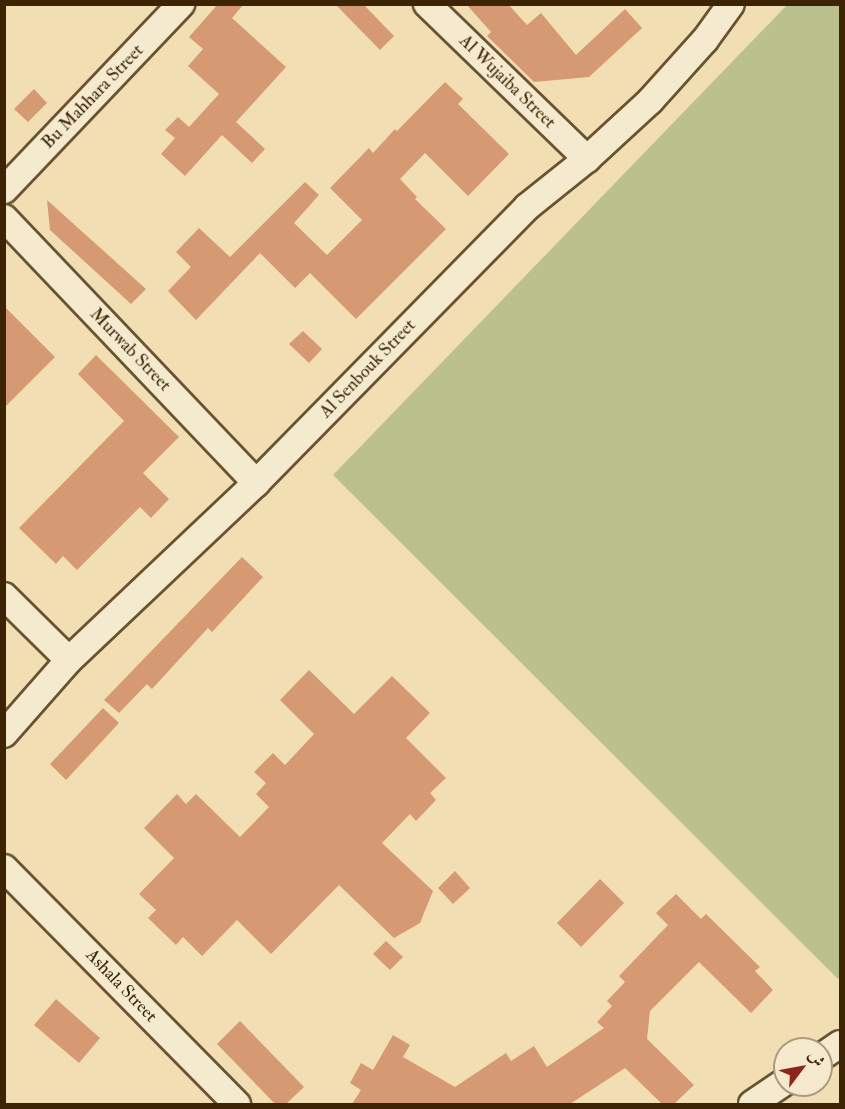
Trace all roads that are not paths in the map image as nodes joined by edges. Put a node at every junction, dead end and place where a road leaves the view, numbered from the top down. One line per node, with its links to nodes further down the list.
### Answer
1 (181, 4): 5 (street, Bu Mahhara Street)
2 (427, 4): 4 (street, Al Wujaiba Street)
3 (730, 4): 4 (street, Al Senbouk Street)
4 (587, 159): 7 (street, Al Senbouk Street)
5 (4, 190)
6 (4, 218): 7 (street, Murwab Street)
7 (256, 483): 9 (street, Al Senbouk Street)
8 (4, 596): 9 (street)
9 (69, 660): 10 (street, Al Senbouk Street)
10 (4, 734)
11 (4, 868): 13 (street, Ashala Street)
12 (773, 1090): 14 (street)
13 (237, 1104)
14 (752, 1104)

